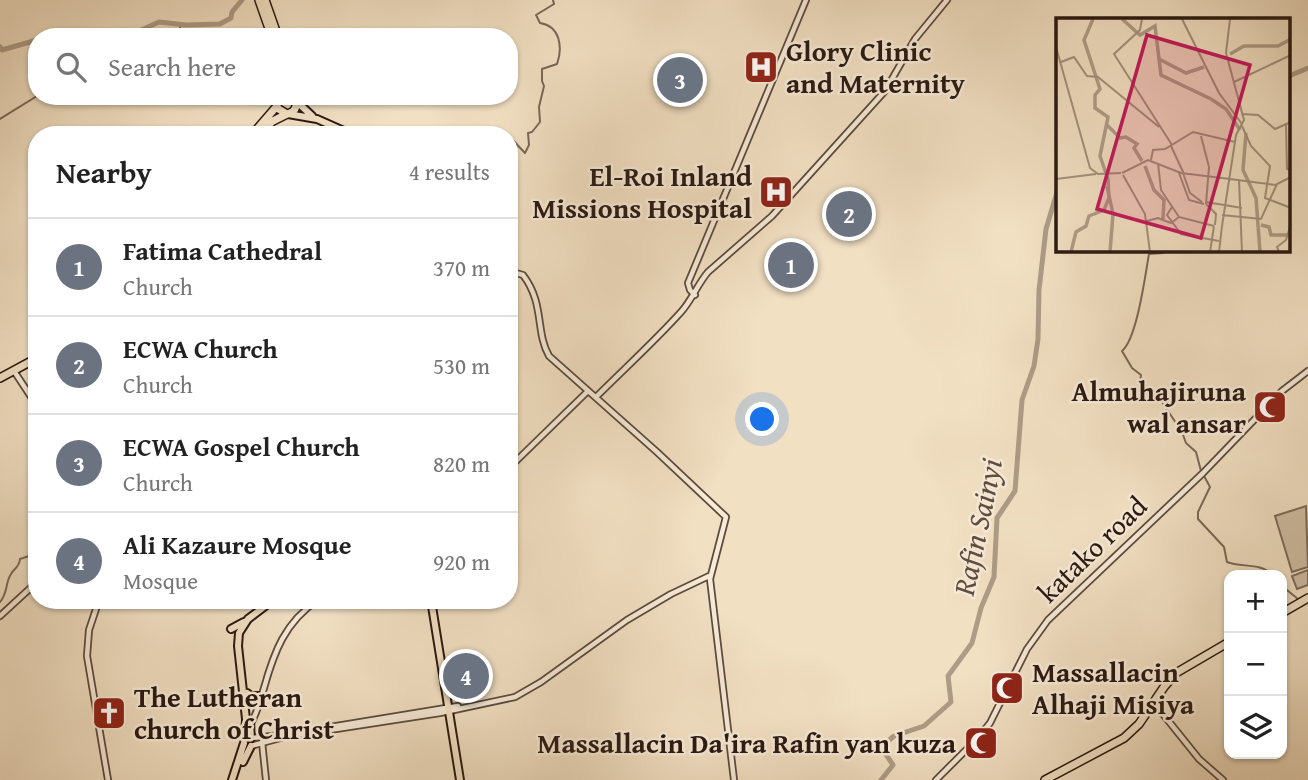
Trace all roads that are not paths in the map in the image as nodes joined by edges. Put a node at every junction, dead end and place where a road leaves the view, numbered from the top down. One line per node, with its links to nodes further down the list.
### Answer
1 (259, 0): 5 (highway)
2 (265, 0): 6 (highway)
3 (806, 0): 17 (street)
4 (947, 0): 17 (street)
5 (269, 28)
6 (275, 28)
7 (274, 105): 13 (highway)
8 (279, 105): 11 (highway)
9 (295, 105): 11 (highway)
10 (301, 105): 12 (main road)
11 (287, 114): 12 (main road); 14 (highway)
12 (317, 119): 15 (main road)
13 (259, 126)
14 (267, 126)
15 (333, 126)
16 (518, 274): 24 (street)
17 (695, 295): 26 (street)
18 (28, 359): 22 (highway)
19 (28, 361): 20 (highway)
20 (14, 370): 23 (highway); 25 (street)
21 (1308, 371): 52 (street, katako road)
22 (0, 373)
23 (0, 378)
24 (588, 391): 26 (street); 27 (street)
25 (28, 392)
26 (596, 397): 28 (street)
27 (518, 459)
28 (709, 576): 43 (street); 51 (street)
29 (28, 590): 36 (street)
30 (1308, 600): 35 (highway)
31 (96, 609): 47 (street)
32 (262, 609): 37 (main road)
33 (306, 609): 41 (street)
34 (431, 609): 43 (main road)
35 (1287, 612)
36 (0, 616)
37 (251, 617): 38 (main road); 38 (main road); 40 (main road)
38 (238, 646): 45 (main road)
39 (1224, 647): 42 (highway)
40 (247, 693): 41 (main road); 44 (main road)
41 (261, 696): 44 (street)
42 (1155, 704): 53 (highway); 54 (highway); 55 (street)
43 (446, 710): 45 (street); 46 (street); 50 (main road)
44 (250, 725): 45 (main road)
45 (249, 741): 46 (street); 48 (main road)
46 (261, 742): 49 (street)
47 (107, 780)
48 (234, 780)
49 (266, 780)
50 (458, 780)
51 (734, 780)
52 (936, 780)
53 (1045, 780)
54 (1052, 780)
55 (1223, 780)

